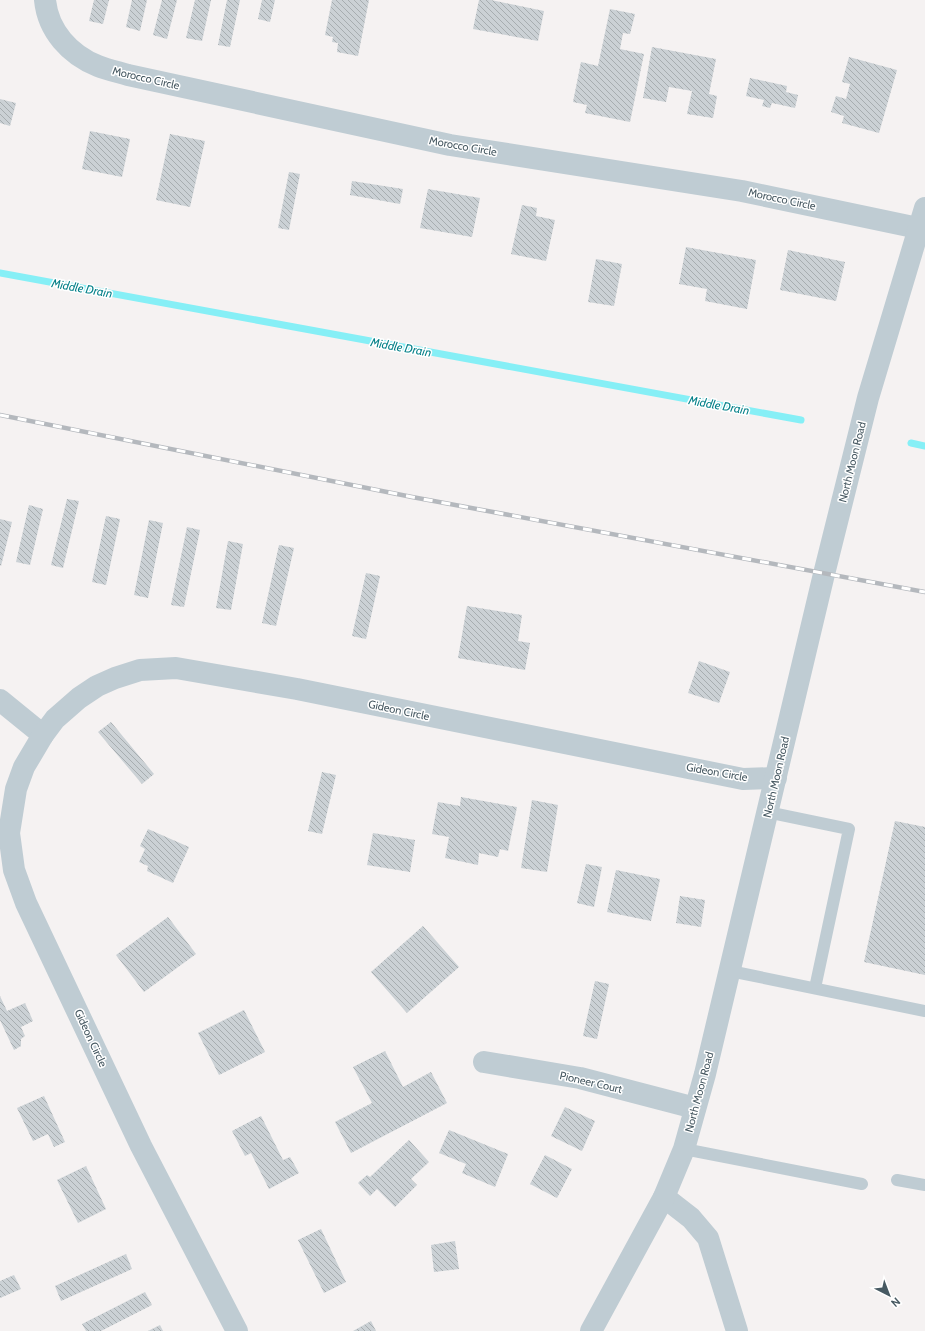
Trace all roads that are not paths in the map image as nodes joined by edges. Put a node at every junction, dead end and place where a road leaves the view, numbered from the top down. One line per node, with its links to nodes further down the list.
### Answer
1 (45, 0): 2 (street, Morocco Circle)
2 (922, 218): 5 (street, North Moon Road)
3 (0, 700): 4 (street)
4 (43, 735): 5 (street, Gideon Circle); 17 (street, Gideon Circle)
5 (776, 778): 6 (street, North Moon Road)
6 (768, 812): 7 (street, North Moon Road); 8 (lane)
7 (730, 970): 8 (lane); 11 (street, North Moon Road)
8 (815, 988): 9 (lane)
9 (925, 1011)
10 (484, 1062): 11 (street, Pioneer Court)
11 (695, 1108): 12 (street, North Moon Road)
12 (684, 1149): 14 (lane); 16 (street, North Moon Road)
13 (897, 1180): 15 (lane)
14 (862, 1184)
15 (925, 1185)
16 (664, 1196): 18 (street, North Moon Road); 19 (street)
17 (237, 1331)
18 (591, 1331)
19 (737, 1331)

